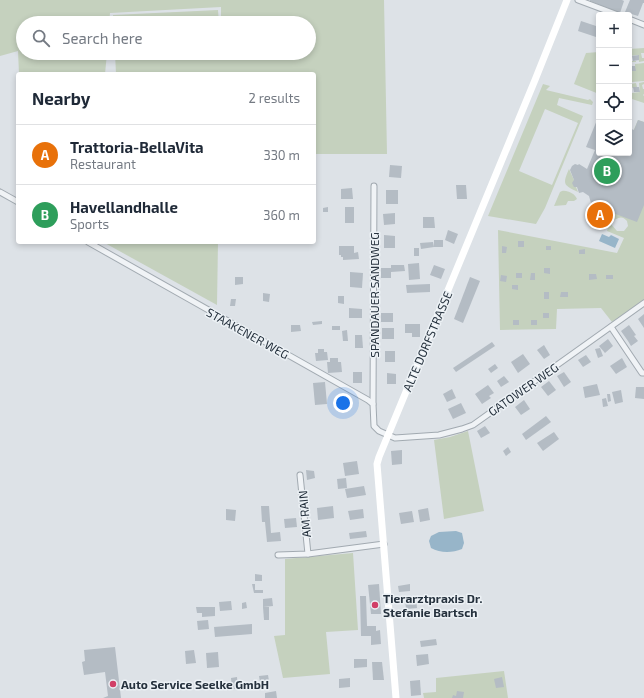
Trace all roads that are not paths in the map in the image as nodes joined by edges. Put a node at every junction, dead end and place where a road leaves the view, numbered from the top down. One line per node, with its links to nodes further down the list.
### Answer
1 (567, 0): 14 (street, ALTE DORFSTRASSE)
2 (578, 0): 3 (street)
3 (610, 12)
4 (632, 20): 5 (street)
5 (644, 25)
6 (374, 186): 13 (street, SPANDAUER SANDWEG)
7 (0, 192): 8 (street)
8 (16, 201)
9 (92, 244): 13 (street, STAAKENER WEG)
10 (644, 303): 11 (street, GATOWER WEG)
11 (611, 327): 12 (street); 14 (street, GATOWER WEG)
12 (644, 373)
13 (373, 404): 14 (street)
14 (388, 435): 16 (street, ALTE DORFSTRASSE)
15 (300, 475): 17 (street, AM RAIN)
16 (384, 544): 17 (street); 19 (street, ALTE DORFSTRASSE)
17 (308, 554): 18 (street)
18 (278, 555)
19 (396, 698)

